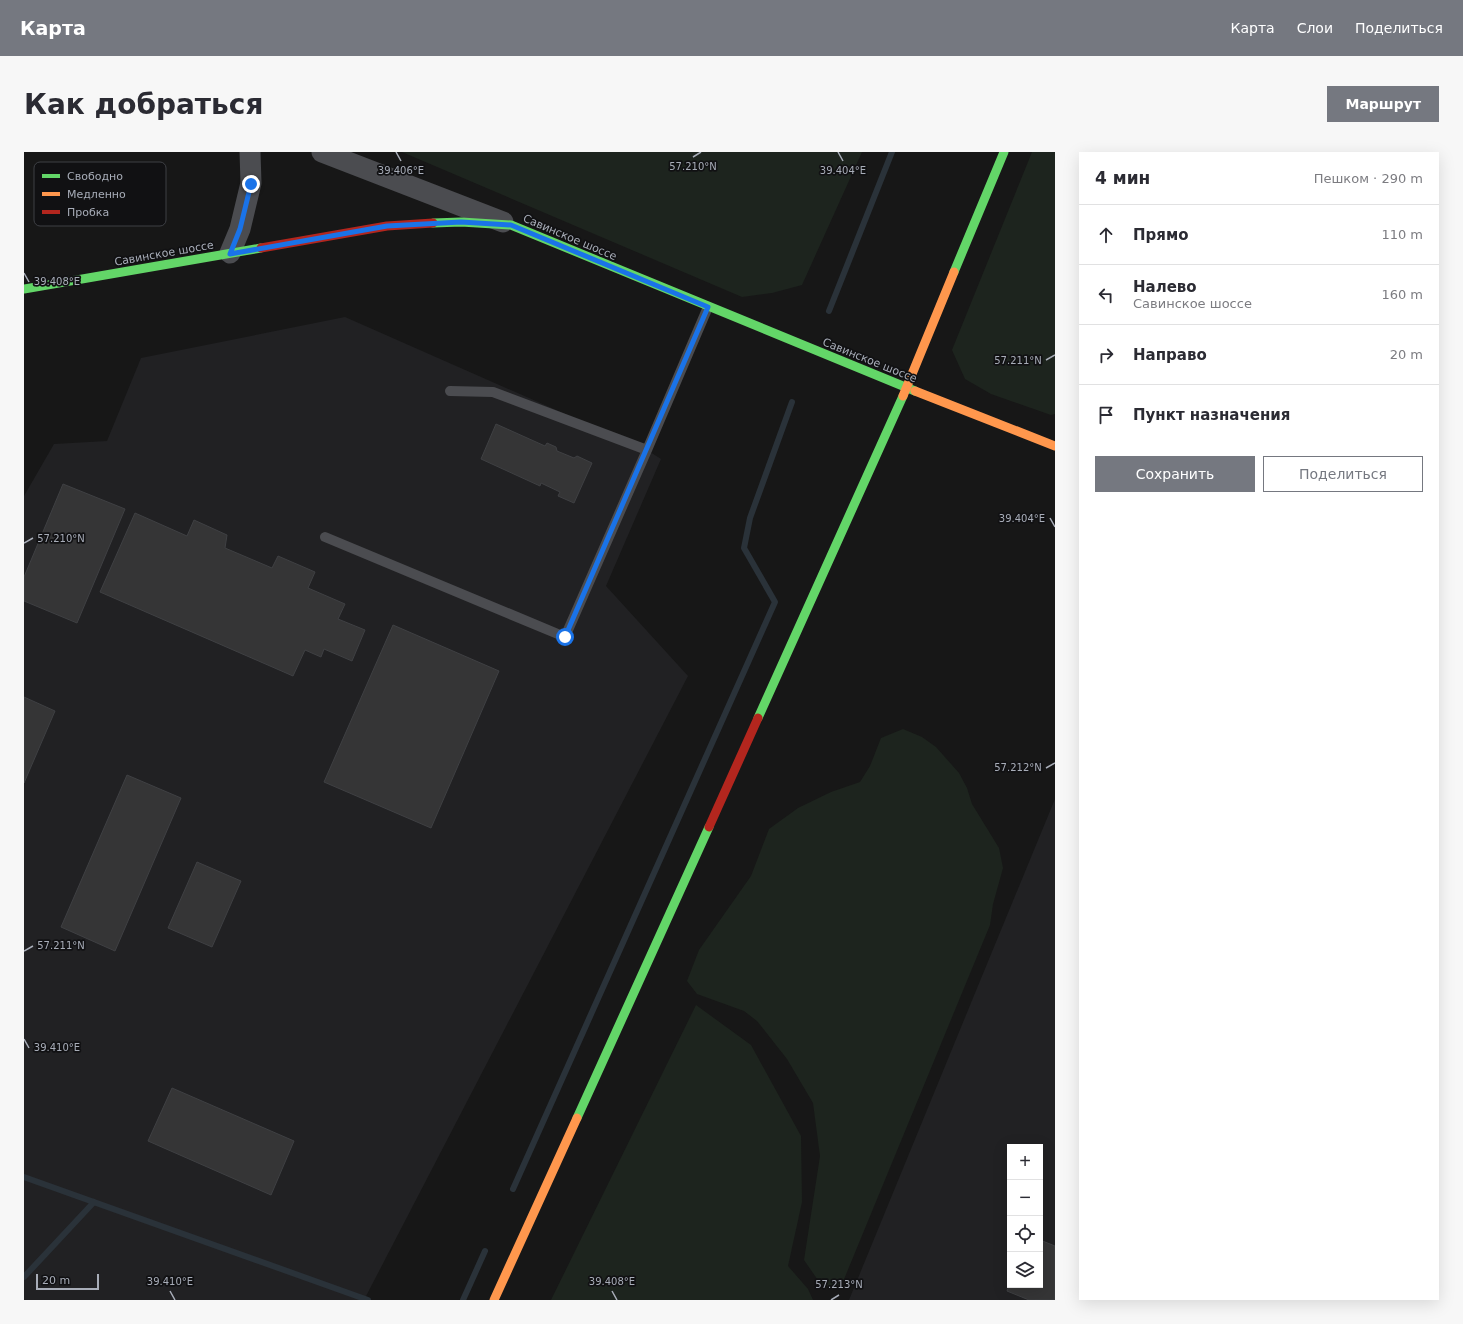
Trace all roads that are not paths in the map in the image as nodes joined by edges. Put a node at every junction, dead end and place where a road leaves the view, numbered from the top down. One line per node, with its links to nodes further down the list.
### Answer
1 (250, 152): 5 (street)
2 (322, 152): 4 (street)
3 (1004, 152): 8 (street)
4 (511, 225): 5 (street, Савинское шоссе); 7 (street, Савинское шоссе)
5 (230, 254): 6 (street, Савинское шоссе)
6 (24, 289)
7 (708, 307): 8 (street, Савинское шоссе); 11 (lane)
8 (907, 388): 10 (street, Савинское шоссе); 13 (street)
9 (450, 391): 11 (lane)
10 (1055, 446)
11 (647, 450): 12 (lane)
12 (325, 537)
13 (494, 1300)

